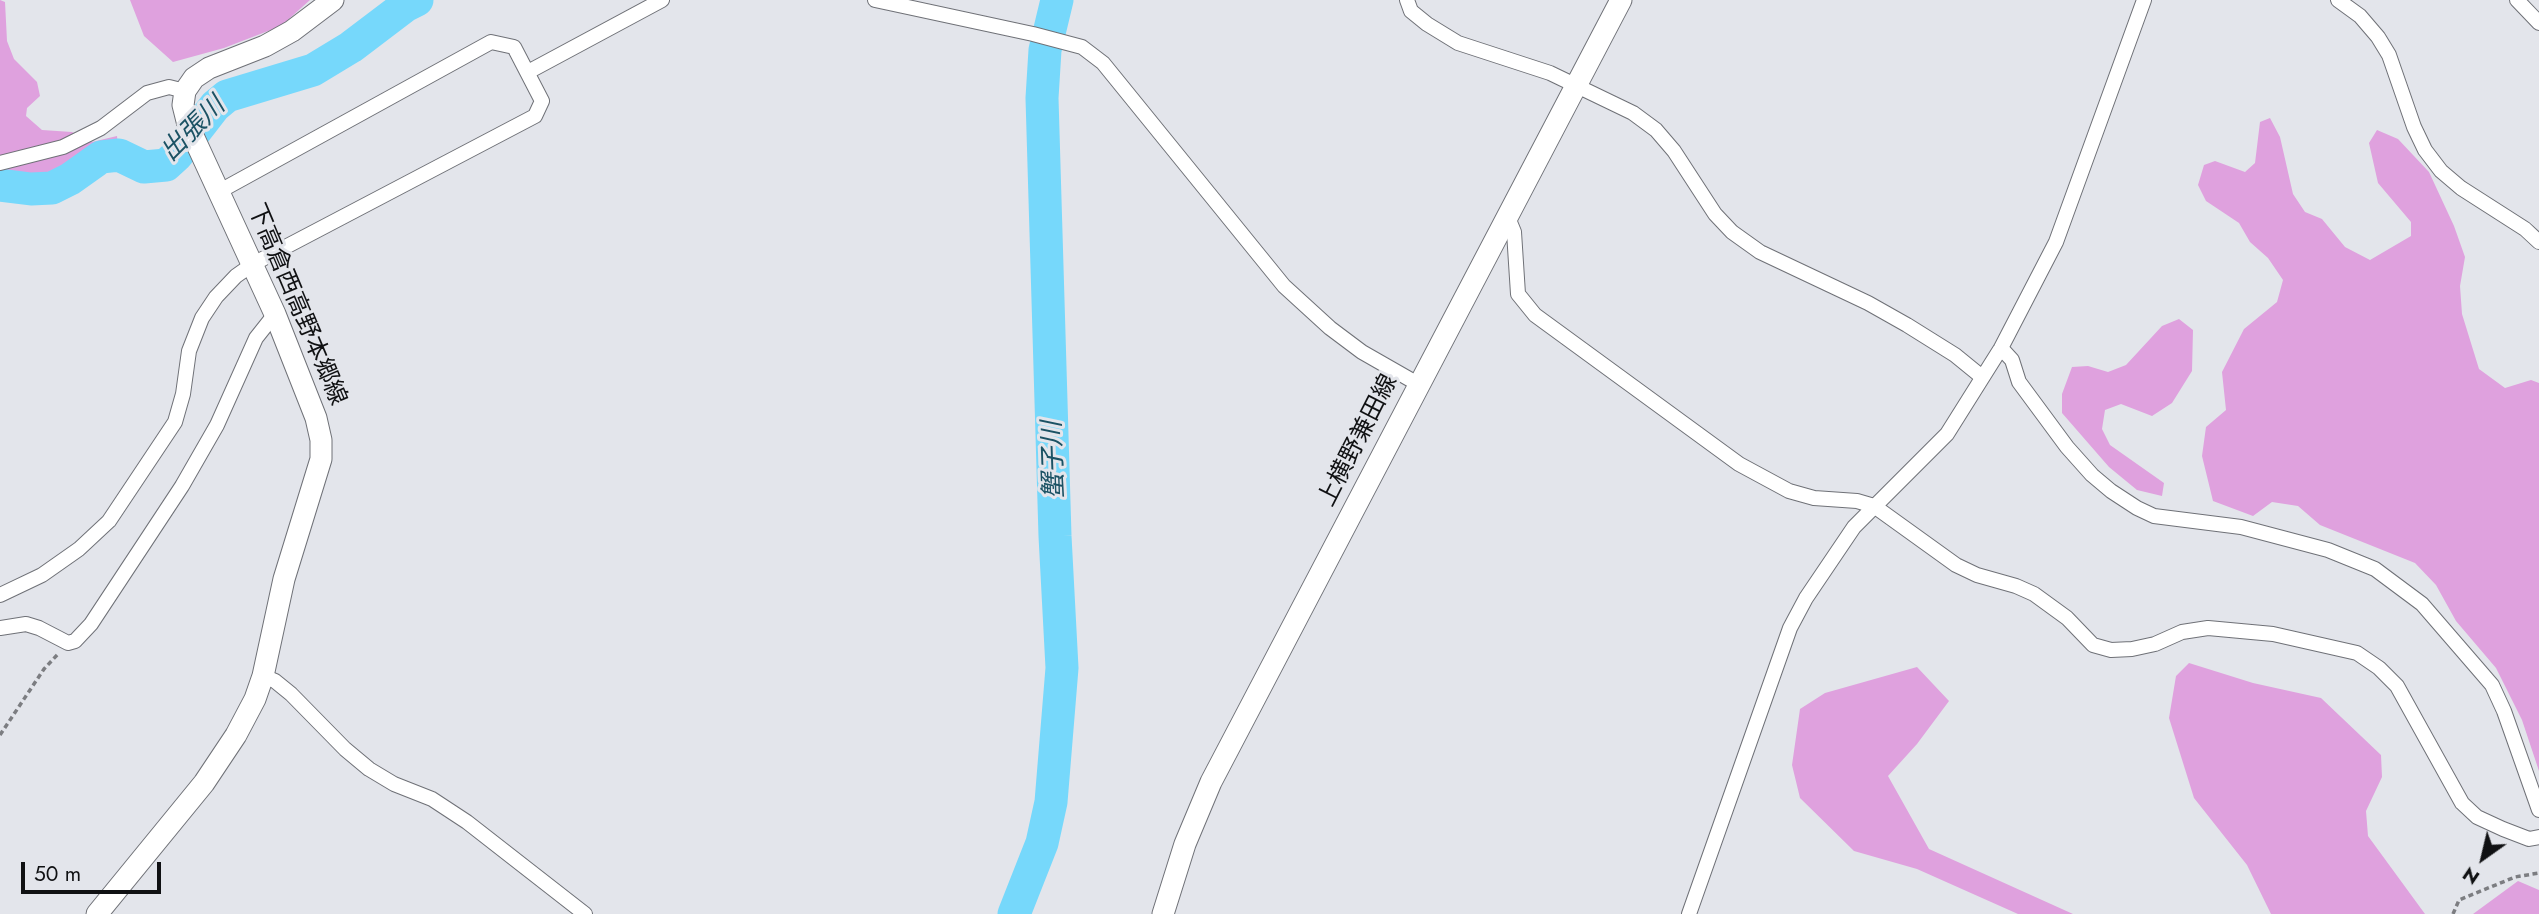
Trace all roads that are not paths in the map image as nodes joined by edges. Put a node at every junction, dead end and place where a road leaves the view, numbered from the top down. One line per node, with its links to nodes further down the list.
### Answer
1 (333, 0): 12 (main road)
2 (662, 0): 10 (street)
3 (875, 0): 21 (street)
4 (1407, 0): 11 (street)
5 (1621, 0): 11 (main road, 上横野兼田線)
6 (2144, 0): 19 (street)
7 (2337, 0): 16 (street)
8 (2517, 0): 9 (street)
9 (2539, 23)
10 (528, 72): 14 (street); 17 (street)
11 (1577, 84): 15 (main road, 上横野兼田線); 20 (street)
12 (185, 91): 13 (street); 14 (main road, 下高倉西高野本郷線)
13 (0, 163)
14 (220, 191): 17 (main road, 下高倉西高野本郷線)
15 (1507, 215): 21 (main road, 上横野兼田線); 22 (street)
16 (2539, 243)
17 (254, 264): 18 (main road, 下高倉西高野本郷線); 23 (street)
18 (275, 314): 24 (street); 25 (main road, 下高倉西高野本郷線)
19 (2001, 348): 20 (street); 26 (street)
20 (1982, 377): 22 (street)
21 (1418, 384): 28 (main road, 上横野兼田線)
22 (1874, 506): 27 (street); 31 (street)
23 (0, 595)
24 (0, 628)
25 (263, 676): 29 (main road, 下高倉西高野本郷線); 30 (street)
26 (2539, 810)
27 (2539, 837)
28 (1169, 913)
29 (97, 914)
30 (585, 914)
31 (1689, 914)

